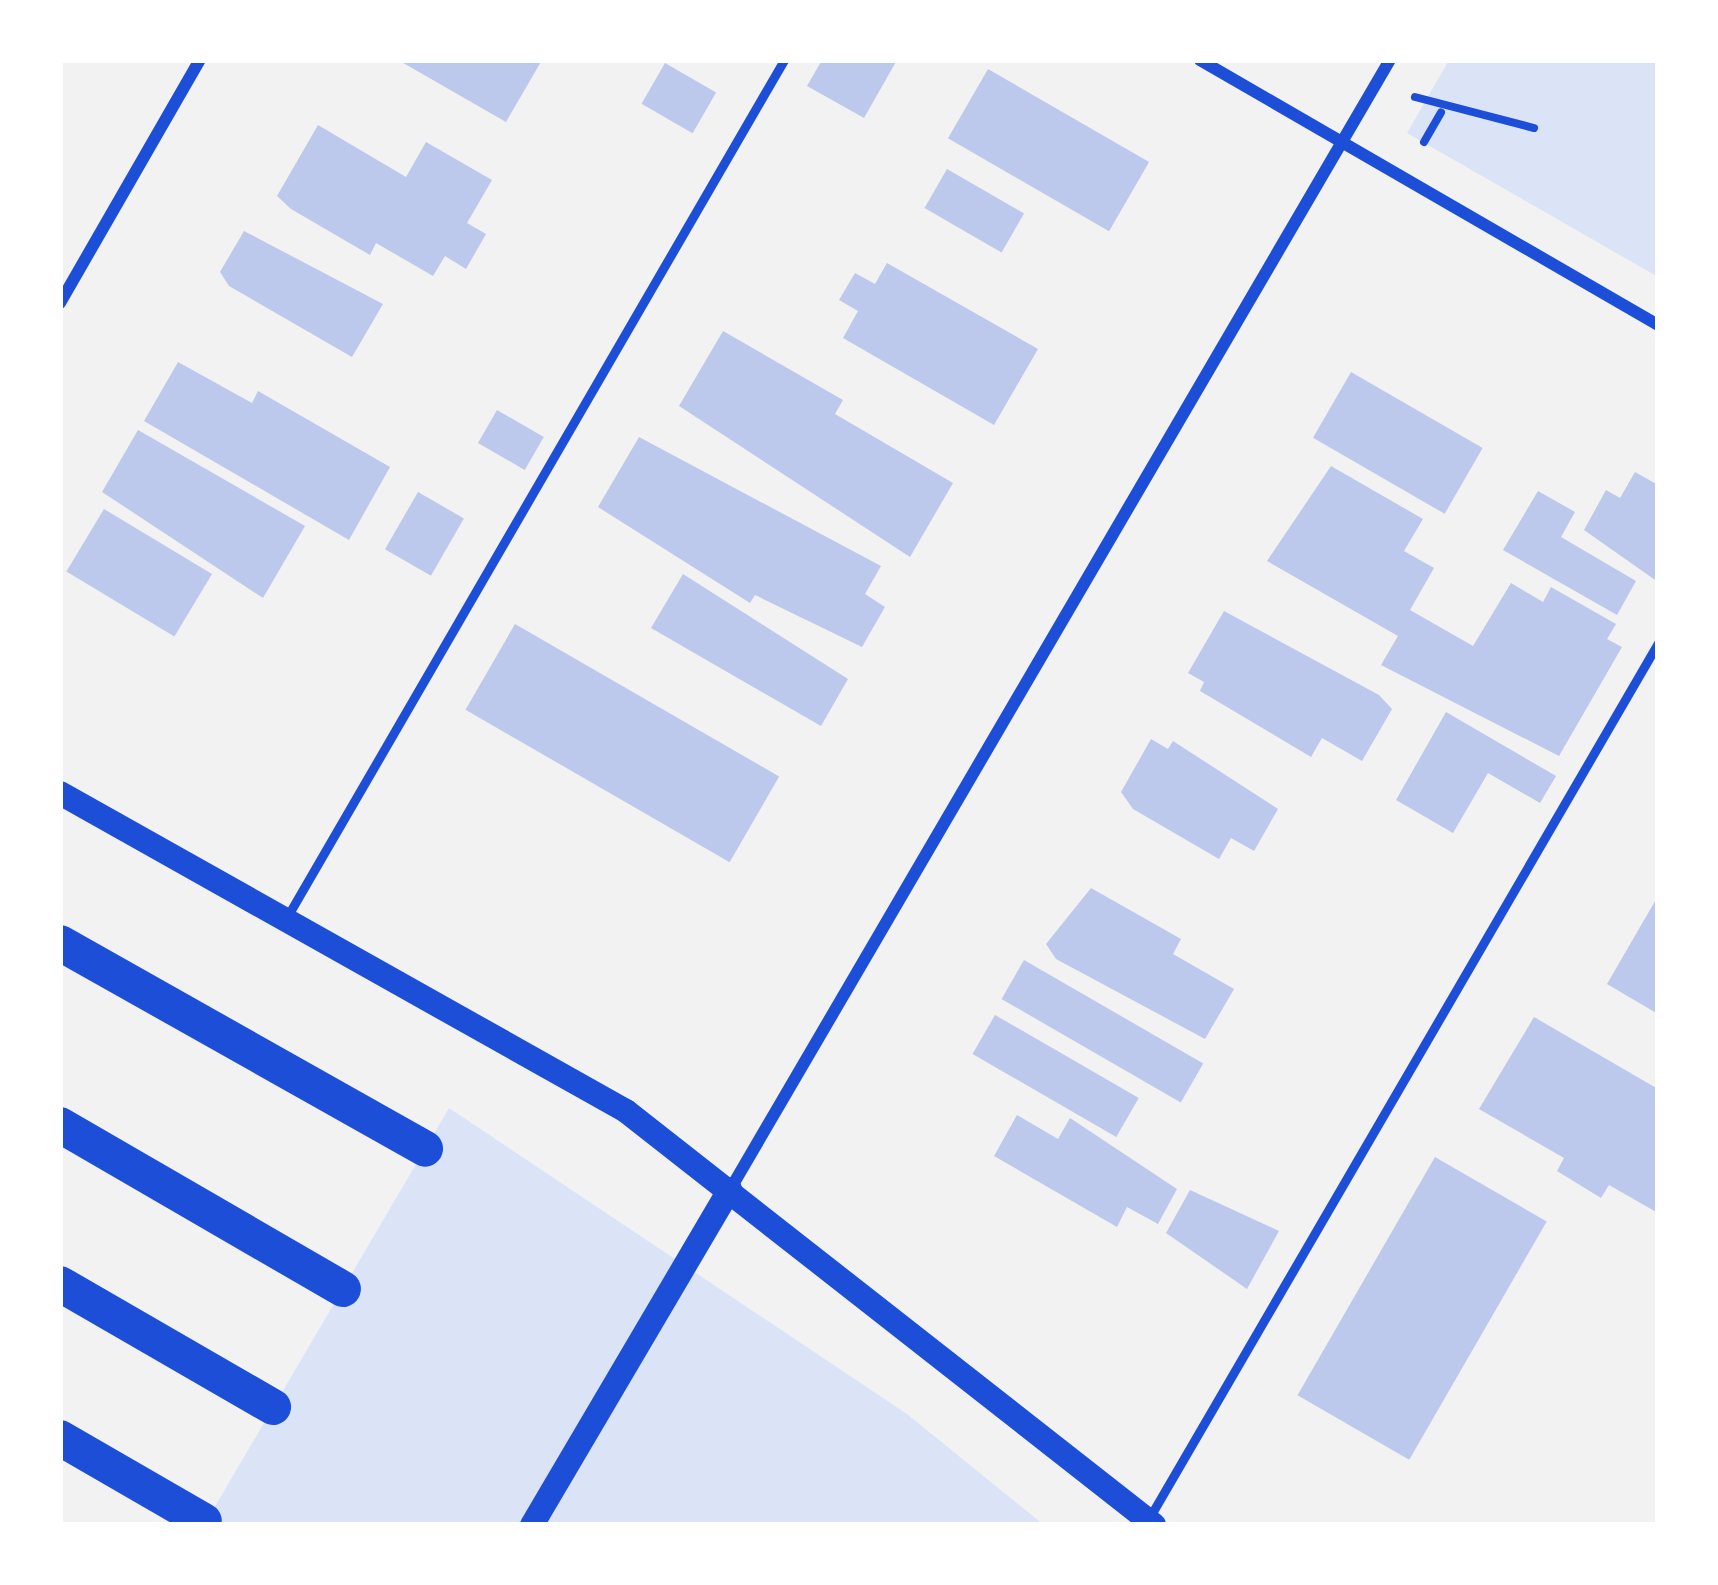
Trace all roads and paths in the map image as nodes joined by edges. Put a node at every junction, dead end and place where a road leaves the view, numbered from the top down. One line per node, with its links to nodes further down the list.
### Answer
1 (200, 60): 8 (street)
2 (784, 60): 12 (lane)
3 (1200, 60): 7 (street)
4 (1390, 60): 7 (street)
5 (1441, 112): 6 (path)
6 (1534, 128)
7 (1343, 142): 9 (street); 16 (street)
8 (60, 303)
9 (1658, 325)
10 (1658, 643): 22 (lane)
11 (60, 794): 12 (main road)
12 (284, 921): 16 (main road)
13 (60, 943): 15 (highway)
14 (60, 1125): 18 (highway)
15 (425, 1149)
16 (730, 1189): 22 (main road); 23 (main road)
17 (60, 1284): 19 (highway)
18 (343, 1289)
19 (274, 1407)
20 (60, 1438): 21 (highway)
21 (204, 1521)
22 (1151, 1523)
23 (532, 1525)

